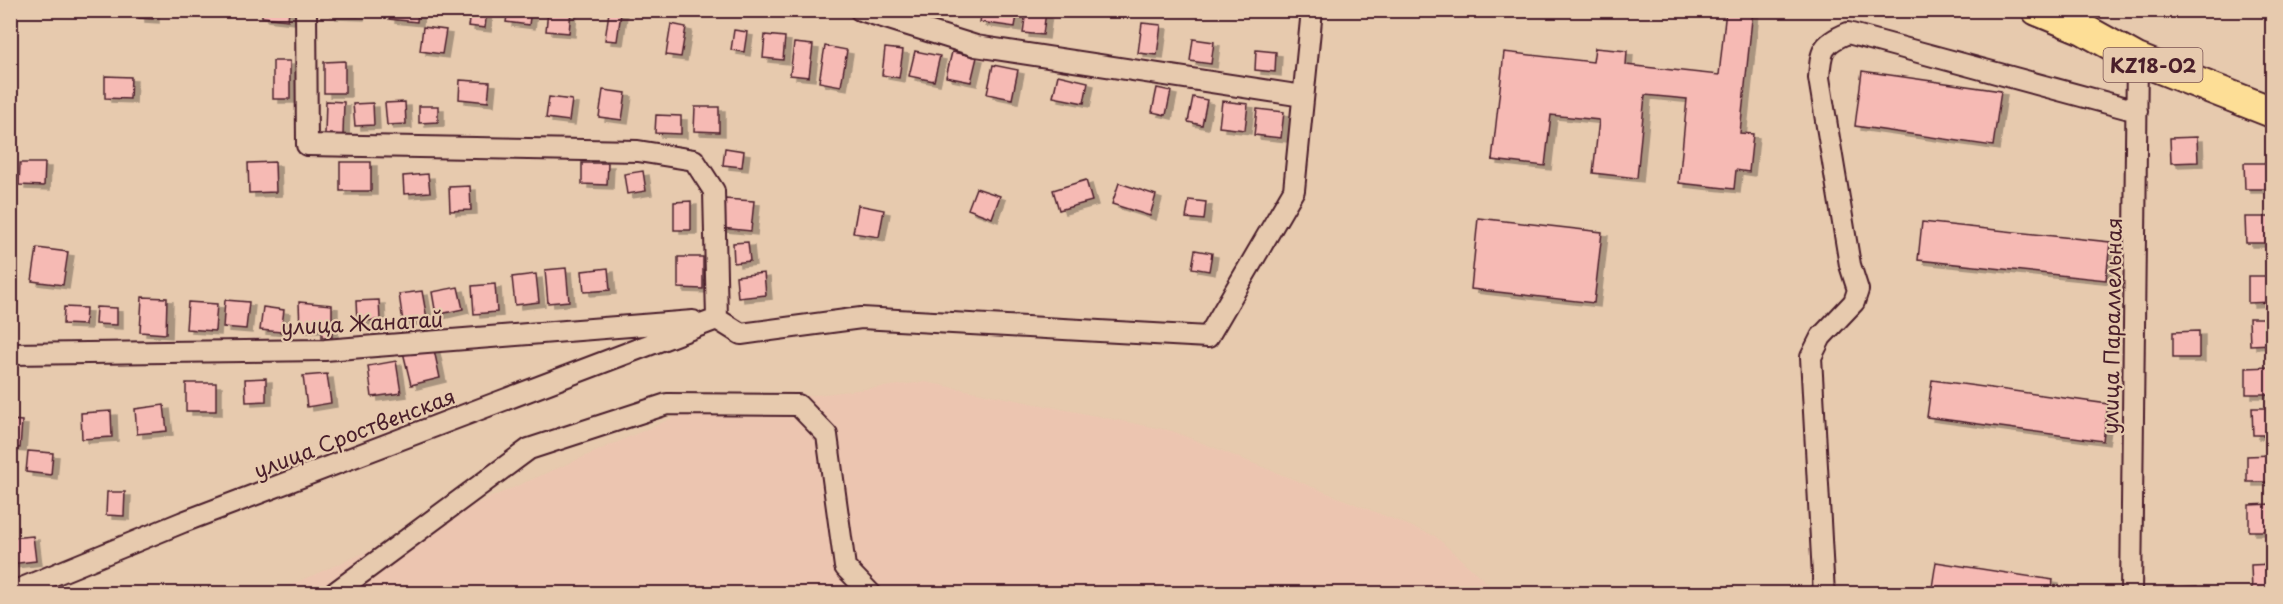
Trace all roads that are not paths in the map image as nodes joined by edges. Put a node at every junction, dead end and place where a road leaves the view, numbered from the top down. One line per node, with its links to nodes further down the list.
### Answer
1 (306, 10): 10 (street)
2 (861, 10): 7 (street)
3 (1312, 10): 7 (street)
4 (2037, 10): 5 (highway, KZ18-02)
5 (2086, 20): 6 (highway, KZ18-02)
6 (2137, 58): 8 (street, улица Параллельная); 9 (highway, KZ18-02)
7 (1303, 96): 10 (street)
8 (2136, 111): 15 (street); 16 (street, улица Параллельная)
9 (2272, 112)
10 (717, 320): 11 (street, улица Жанатай); 12 (street, улица Сроственская)
11 (10, 354)
12 (10, 592)
13 (333, 594): 14 (street)
14 (871, 594)
15 (1824, 594)
16 (2131, 594)

